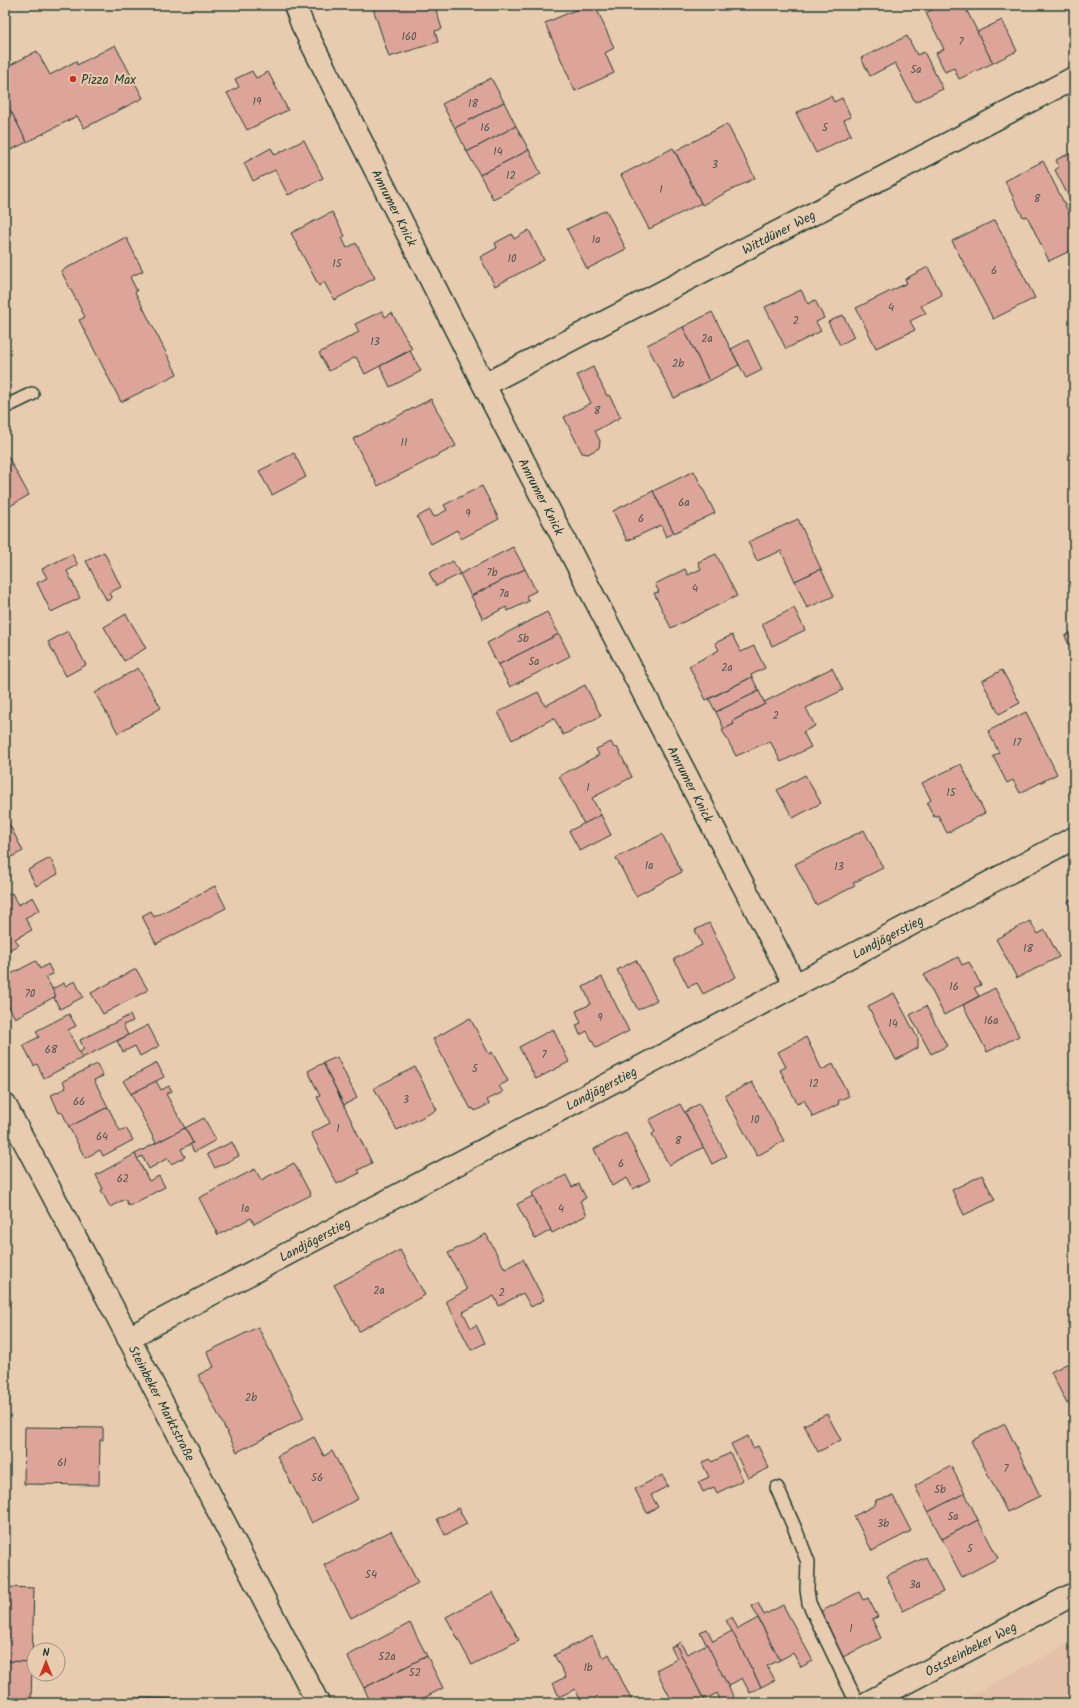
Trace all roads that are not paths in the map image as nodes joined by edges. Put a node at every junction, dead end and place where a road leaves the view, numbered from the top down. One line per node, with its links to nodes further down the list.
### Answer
1 (295, 5): 3 (street, Amrumer Knick)
2 (1074, 78): 3 (street, Wittdüner Weg)
3 (484, 385): 7 (street, Amrumer Knick)
4 (32, 394): 5 (lane)
5 (5, 407)
6 (1074, 838): 7 (street, Landjägerstieg)
7 (795, 985): 9 (street, Landjägerstieg)
8 (7, 1112): 9 (street, Steinbeker Marktstraße)
9 (128, 1338): 12 (street, Steinbeker Marktstraße)
10 (777, 1488): 13 (lane)
11 (1074, 1594): 14 (street, Oststeinbeker Weg)
12 (318, 1703)
13 (857, 1703)
14 (867, 1703)

